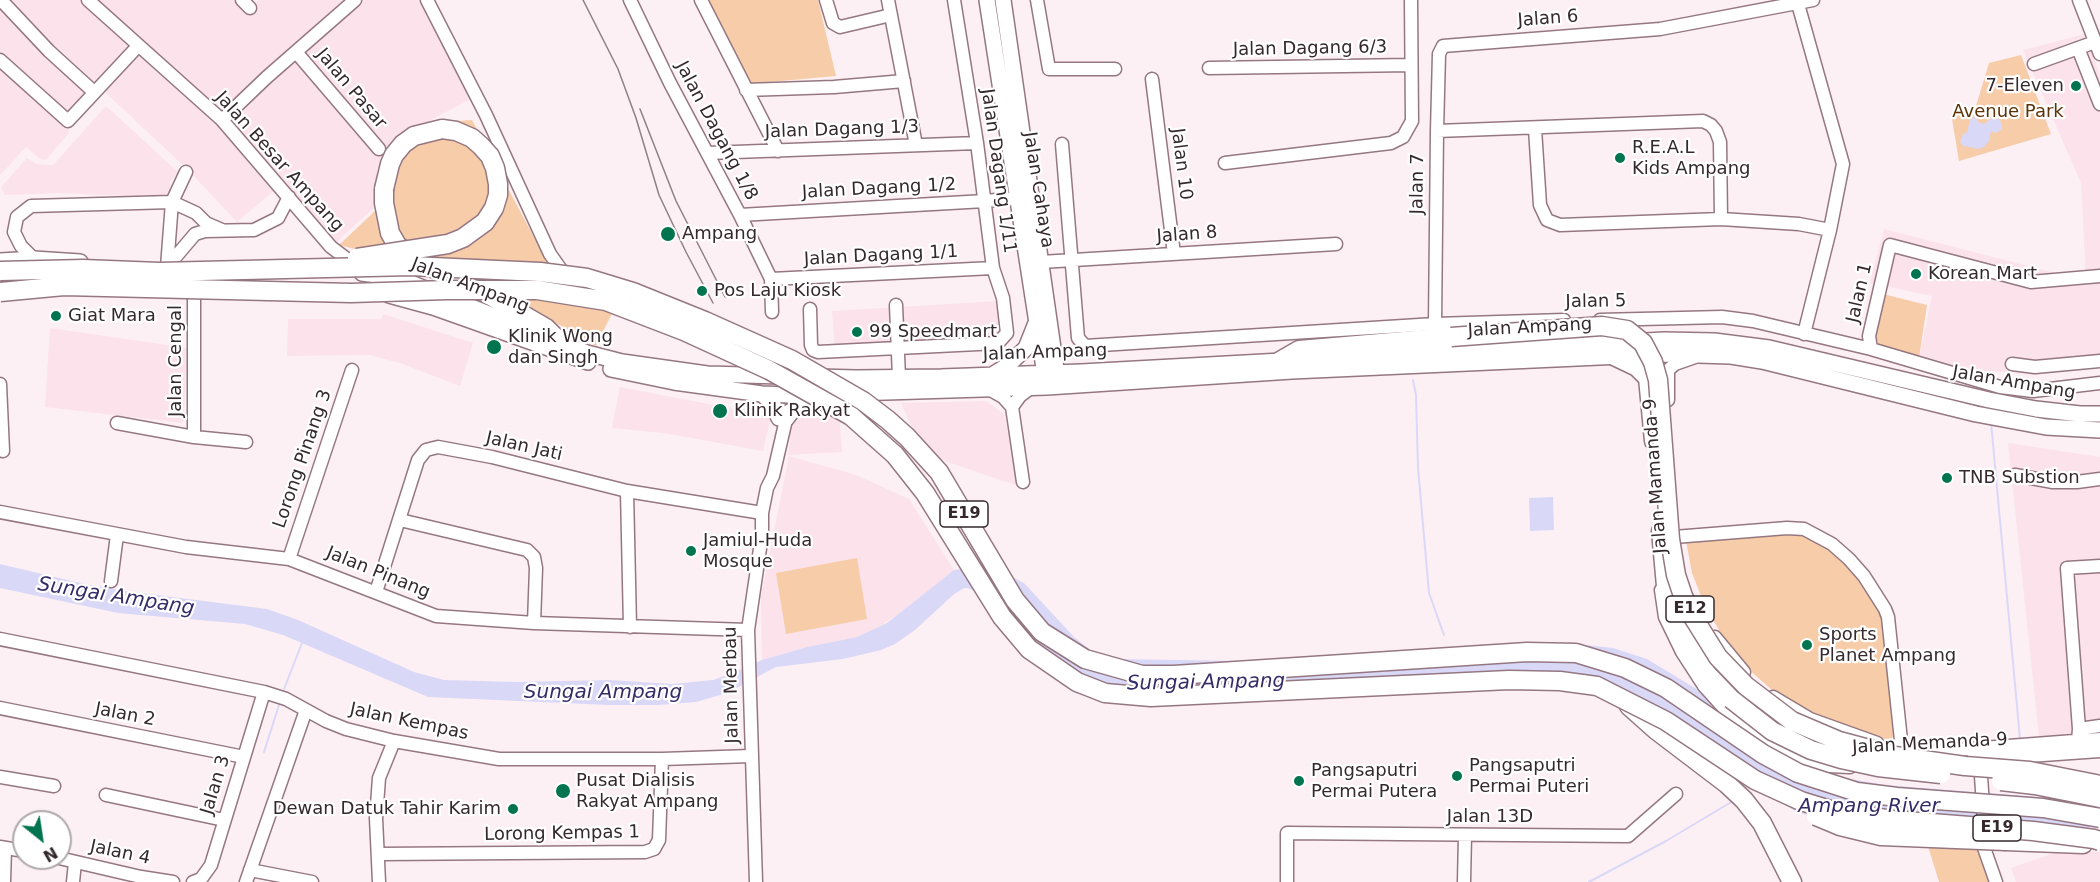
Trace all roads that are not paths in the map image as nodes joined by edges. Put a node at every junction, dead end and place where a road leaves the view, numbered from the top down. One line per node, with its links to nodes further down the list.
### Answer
1 (1, 0): 31 (street)
2 (88, 0): 18 (street, Jalan Besar Ampang)
3 (355, 0): 22 (street)
4 (427, 0): 70 (street)
5 (630, 0): 41 (street, Jalan Dagang 1/8)
6 (701, 0): 30 (street)
7 (826, 0): 17 (street)
8 (888, 0): 17 (street)
9 (954, 0): 36 (street, Jalan Dagang 1/11)
10 (987, 0): 45 (main road, Jalan Cahaya)
11 (1003, 0): 57 (main road, Jalan Cahaya)
12 (1037, 0): 27 (street)
13 (1411, 0): 25 (street)
14 (1813, 0): 16 (street, Jalan 6)
15 (2079, 0): 21 (street)
16 (1798, 4): 19 (street, Jalan 6); 51 (street)
17 (891, 15): 29 (street)
18 (138, 46): 31 (street); 33 (street, Jalan Besar Ampang)
19 (1443, 46): 35 (street, Jalan 7)
20 (2078, 48): 21 (street); 24 (street); 32 (street)
21 (2098, 48)
22 (296, 52): 33 (street); 39 (street, Jalan Pasar)
23 (0, 60): 31 (street)
24 (2034, 64)
25 (1411, 65): 26 (street, Jalan Dagang 6/3); 42 (street)
26 (1209, 68)
27 (1115, 69)
28 (1152, 79): 53 (street, Jalan 10)
29 (904, 81): 30 (street); 38 (street)
30 (746, 90): 40 (street)
31 (94, 92)
32 (2100, 105)
33 (222, 120): 44 (street, Jalan Besar Ampang)
34 (1535, 129): 35 (street); 49 (street); 49 (street)
35 (1437, 131): 74 (street, Jalan 7)
36 (977, 143): 38 (street, Jalan Dagang 1/3); 46 (street, Jalan Dagang 1/11)
37 (1062, 144): 55 (street)
38 (916, 145): 40 (street, Jalan Dagang 1/3)
39 (379, 149)
40 (778, 151): 41 (street, Jalan Dagang 1/3)
41 (708, 153): 48 (street, Jalan Dagang 1/8)
42 (1225, 163)
43 (186, 172): 47 (street)
44 (289, 197): 50 (street); 62 (street, Jalan Besar Ampang)
45 (1019, 198): 46 (street, Jalan Dagang 1/2); 73 (main road, Jalan Cahaya)
46 (985, 201): 48 (street, Jalan Dagang 1/2); 59 (street, Jalan Dagang 1/11)
47 (172, 202): 50 (street); 54 (street); 58 (street)
48 (740, 214): 64 (street, Jalan Dagang 1/8)
49 (1721, 219): 51 (street)
50 (222, 230): 58 (street)
51 (1830, 230): 75 (street)
52 (1335, 244): 53 (street, Jalan 8)
53 (1174, 254): 55 (street, Jalan 8)
54 (34, 259): 56 (main road, Jalan Ampang); 58 (main road, Jalan Ampang)
55 (1071, 260): 57 (street, Jalan 8); 74 (street, Jalan 5)
56 (0, 261)
57 (1041, 262): 77 (main road, Jalan Cahaya)
58 (167, 267): 62 (main road, Jalan Ampang); 65 (main road)
59 (993, 268): 64 (street, Jalan Dagang 1/1); 78 (street, Jalan Dagang 1/11)
60 (287, 269): 61 (highway, E19, bridge); 76 (highway, bridge); 149 (highway, E19, bridge)
61 (0, 271)
62 (366, 273): 76 (main road, Jalan Ampang)
63 (2100, 276): 79 (street, Jalan 1)
64 (771, 279): 72 (street)
65 (166, 284): 66 (main road, Jalan Ampang); 67 (main road, Jalan Ampang)
66 (194, 285): 96 (main road, Jalan Ampang); 104 (street, Jalan Cengal)
67 (0, 286)
68 (0, 292): 125 (highway, E19, bridge)
69 (896, 304): 78 (street)
70 (658, 306)
71 (810, 309): 78 (street)
72 (772, 312)
73 (1037, 319): 92 (main road); 93 (main road, Jalan Cahaya)
74 (1434, 324): 75 (street, Jalan 5)
75 (1804, 334): 79 (street, Jalan 5)
76 (559, 341): 88 (main road, Jalan Ampang)
77 (1053, 346): 87 (main road); 93 (main road, Jalan Cahaya)
78 (897, 349): 90 (street)
79 (1871, 349): 94 (street, Jalan 5)
80 (1702, 355): 81 (main road, Jalan Ampang); 86 (street); 103 (main road, Jalan Ampang)
81 (1614, 356): 83 (main road, Jalan Ampang); 91 (highway)
82 (2100, 361): 84 (street)
83 (1288, 364): 87 (main road, Jalan Ampang); 93 (main road, Jalan Ampang); 100 (main road, Jalan Ampang); 143 (highway, E12, bridge)
84 (2012, 364)
85 (352, 370): 116 (street, Lorong Pinang 3)
86 (1668, 370): 91 (highway); 114 (street, Jalan Mamanda 9)
87 (1081, 372): 93 (main road, Jalan Ampang)
88 (774, 376): 89 (main road, Jalan Ampang); 98 (main road)
89 (856, 378): 90 (main road, Jalan Ampang); 98 (main road)
90 (898, 378): 92 (main road, Jalan Ampang)
91 (1648, 378): 114 (highway, E12)
92 (989, 381): 93 (main road, Jalan Ampang); 97 (main road, Jalan Ampang); 99 (street)
93 (1048, 381): 99 (street)
94 (2100, 383)
95 (0, 384): 106 (street)
96 (762, 394): 98 (main road, Jalan Ampang); 101 (main road)
97 (810, 394): 98 (main road, Jalan Ampang); 101 (main road)
98 (789, 395): 101 (street, Jalan Merbau)
99 (1012, 407): 109 (street)
100 (2100, 414)
101 (782, 418): 112 (street, Jalan Merbau)
102 (117, 423): 104 (street)
103 (2100, 430)
104 (194, 437): 105 (street)
105 (246, 442)
106 (3, 451)
107 (2015, 476): 108 (street)
108 (2100, 479)
109 (1023, 482)
110 (627, 491): 112 (street, Jalan Jati); 113 (street, Jalan Jati); 121 (street)
111 (0, 512): 115 (street, Jalan Pinang)
112 (762, 513): 122 (street, Jalan Merbau)
113 (400, 520): 119 (street, Jalan Jati); 120 (street)
114 (1668, 533): 129 (street, Jalan Mamanda 9); 133 (street); 140 (street, Jalan Memanda 9); 148 (highway, E12, bridge)
115 (117, 535): 116 (street, Jalan Pinang); 118 (street)
116 (289, 559): 119 (street, Jalan Pinang)
117 (2100, 566): 130 (street)
118 (111, 581)
119 (376, 592): 120 (street, Jalan Pinang)
120 (534, 624): 121 (street, Jalan Pinang)
121 (630, 627): 122 (street, Jalan Pinang)
122 (748, 634): 136 (street, Jalan Merbau)
123 (0, 639): 124 (street, Jalan Kempas)
124 (264, 692): 127 (street, Jalan Kempas); 137 (street, Jalan 3)
125 (1621, 699): 153 (highway, E19, bridge); 169 (highway)
126 (0, 708): 137 (street, Jalan 2)
127 (306, 710): 132 (street, Jalan Kempas); 158 (street)
128 (2100, 726): 130 (street)
129 (1852, 735): 133 (street, Jalan Mamanda 9); 140 (street)
130 (2078, 735): 131 (street, Jalan Memanda 9); 135 (street, Jalan Memanda 9)
131 (2100, 739)
132 (394, 741): 138 (street, Jalan Kempas); 155 (street)
133 (1902, 750): 135 (street, Jalan Memanda 9); 141 (street)
134 (2100, 751): 135 (street, Jalan Memanda 9)
135 (1980, 754): 139 (street, Jalan Memanda 9); 145 (street)
136 (751, 756): 138 (street, Jalan Kempas); 166 (street, Jalan Merbau)
137 (244, 757): 150 (street, Jalan 3)
138 (662, 759): 155 (street, Lorong Kempas 1)
139 (1950, 763): 141 (street, Jalan Memanda 9); 145 (street)
140 (1841, 767): 141 (street, Jalan Memanda 9)
141 (1918, 767)
142 (0, 777): 144 (street)
143 (2100, 785)
144 (54, 786)
145 (1980, 786): 151 (street, bridge)
146 (1676, 794): 152 (street, Jalan 13D)
147 (106, 795): 150 (street)
148 (2100, 798)
149 (2100, 818)
150 (224, 820): 163 (street, Jalan 3)
151 (1985, 832): 170 (street); 171 (street)
152 (1465, 835): 167 (street, Jalan 13D); 168 (street)
153 (2100, 843)
154 (2, 847): 160 (street)
155 (379, 854): 165 (street)
156 (72, 861): 157 (street, Jalan 4)
157 (75, 862): 159 (street, Jalan 4); 161 (street)
158 (248, 876): 164 (street)
159 (141, 879): 162 (street, Jalan 4)
160 (3, 882)
161 (73, 882)
162 (173, 882)
163 (194, 882)
164 (312, 882)
165 (379, 882)
166 (756, 882)
167 (1287, 882)
168 (1464, 882)
169 (1792, 882)
170 (1996, 882)
171 (2005, 882)

